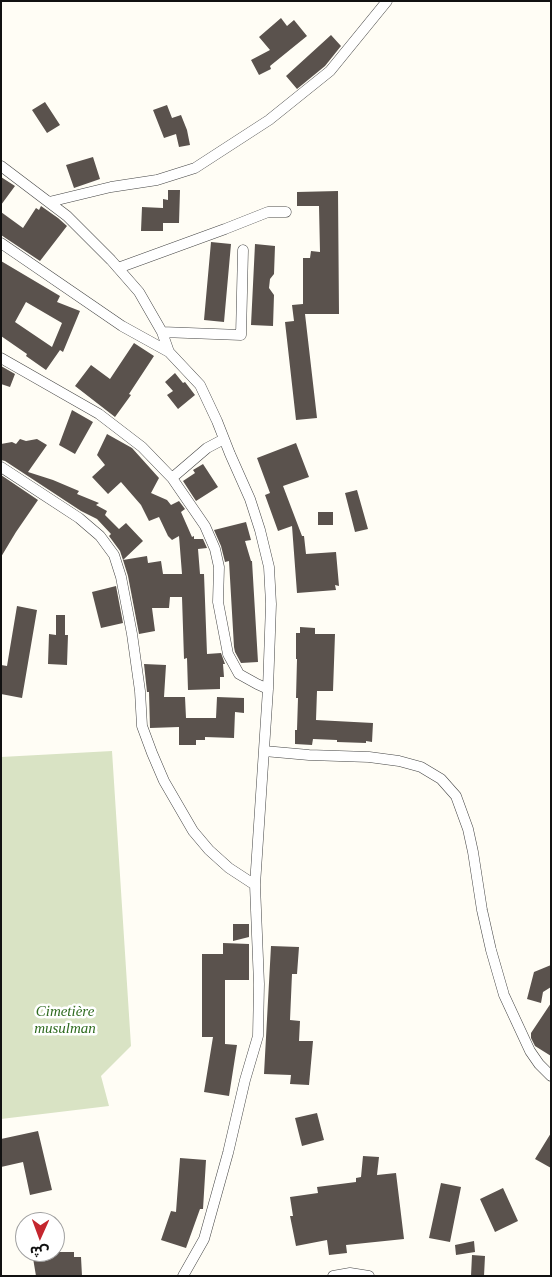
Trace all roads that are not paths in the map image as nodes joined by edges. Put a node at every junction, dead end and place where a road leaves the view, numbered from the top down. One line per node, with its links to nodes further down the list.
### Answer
1 (386, 1): 3 (street)
2 (1, 166): 3 (street)
3 (49, 202): 7 (street)
4 (286, 212): 7 (street)
5 (1, 243): 9 (street)
6 (243, 250): 8 (street)
7 (118, 268): 8 (street)
8 (162, 332): 9 (street)
9 (169, 352): 11 (street)
10 (2, 358): 13 (street)
11 (224, 439): 13 (street); 14 (street)
12 (1, 467): 16 (street)
13 (172, 478): 14 (street)
14 (268, 689): 15 (street)
15 (264, 751): 16 (street); 17 (street)
16 (256, 885): 18 (street)
17 (551, 1076)
18 (183, 1276)
19 (334, 1276): 20 (street)
20 (368, 1276)

